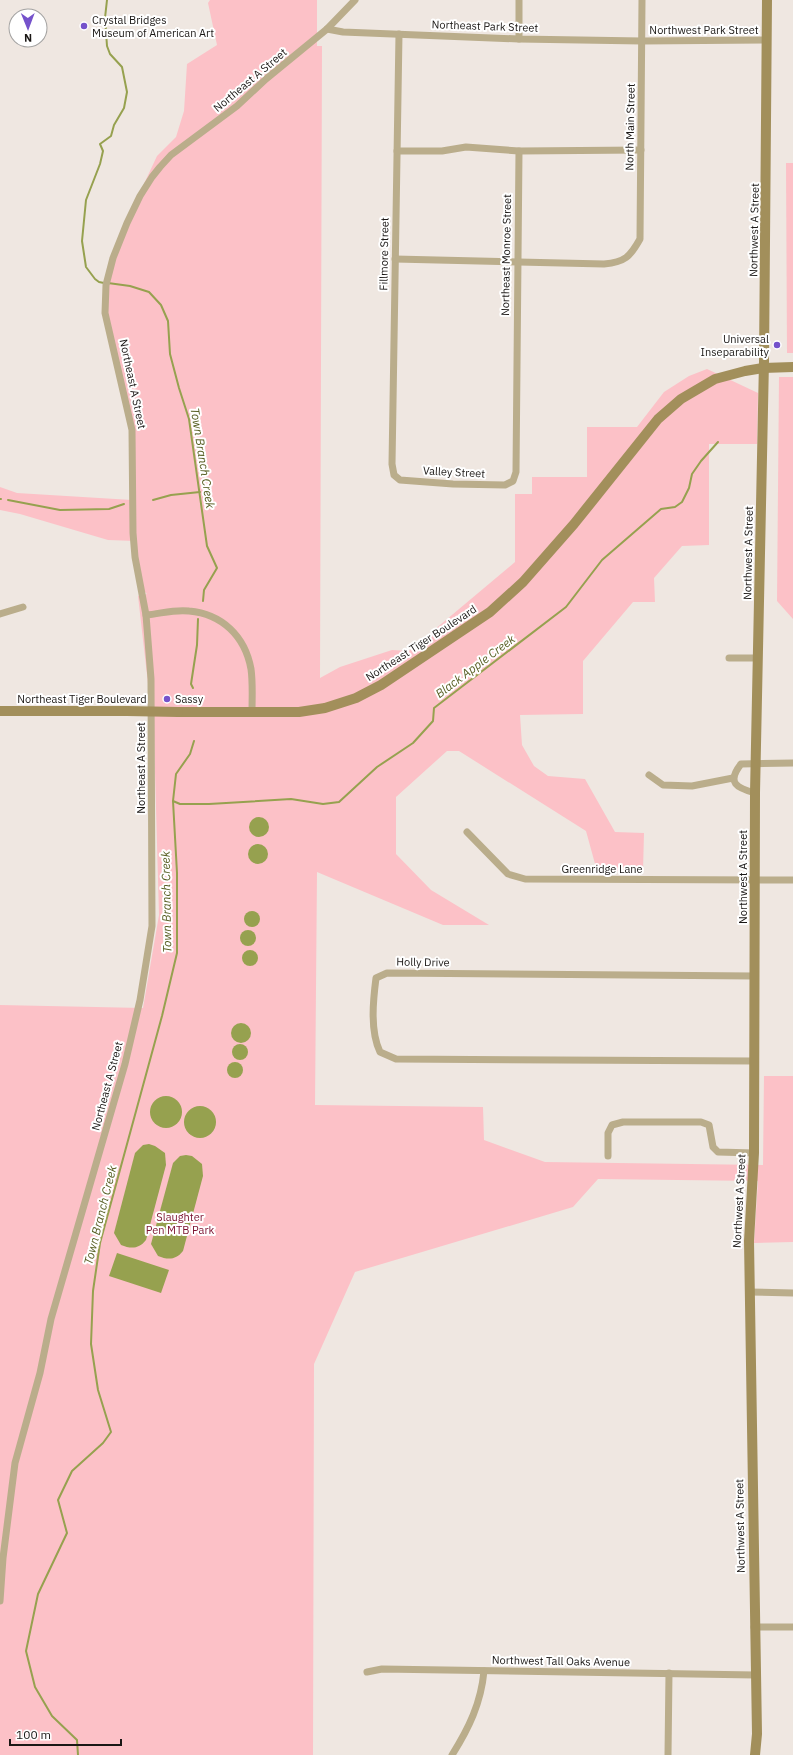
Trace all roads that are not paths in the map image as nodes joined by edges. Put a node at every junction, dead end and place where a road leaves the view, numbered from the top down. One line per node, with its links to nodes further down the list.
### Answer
1 (354, 0): 5 (street, Northeast A Street)
2 (519, 0): 7 (street)
3 (642, 0): 9 (street, North Main Street)
4 (767, 0): 8 (street, Northwest A Street)
5 (327, 29): 6 (street, Northeast Park Street); 21 (street, Northeast A Street)
6 (399, 34): 7 (street, Northeast Park Street); 11 (street, Fillmore Street)
7 (519, 39): 9 (street, Northeast Park Street)
8 (766, 40): 9 (street, Northwest Park Street); 16 (street, Northwest A Street)
9 (642, 41): 10 (street, North Main Street)
10 (641, 150): 12 (street); 14 (street, North Main Street)
11 (397, 151): 12 (street); 13 (street, Fillmore Street)
12 (519, 151): 14 (street, Northeast Monroe Street)
13 (396, 259): 14 (street); 17 (street, Fillmore Street)
14 (517, 263): 18 (street, Northeast Monroe Street)
15 (793, 367): 16 (street, Northeast Tiger Boulevard)
16 (763, 368): 23 (street, Northwest A Street); 25 (street, Northeast Tiger Boulevard)
17 (394, 475): 18 (street, Valley Street)
18 (513, 481)
19 (23, 607): 20 (street)
20 (0, 614)
21 (146, 615): 25 (street); 40 (street, Northeast A Street)
22 (729, 658): 23 (street)
23 (758, 658): 26 (street, Northwest A Street)
24 (0, 711): 25 (street, Northeast Tiger Boulevard, bridge)
25 (252, 712)
26 (756, 763): 27 (street); 29 (street); 30 (street, Northwest A Street)
27 (793, 763)
28 (649, 775): 29 (street)
29 (733, 778): 30 (street)
30 (756, 793): 32 (street, Northwest A Street)
31 (467, 832): 32 (street, Greenridge Lane)
32 (755, 879): 33 (street, Greenridge Lane); 34 (street, Northwest A Street)
33 (793, 880)
34 (754, 976): 35 (street, Northwest A Street); 35 (street, Holly Drive)
35 (754, 1061): 36 (street, Northwest A Street)
36 (754, 1153): 37 (street); 38 (street, Northwest A Street)
37 (608, 1156)
38 (749, 1292): 39 (street); 41 (street, Northwest A Street)
39 (793, 1293)
40 (0, 1601)
41 (754, 1627): 42 (street); 46 (street, Northwest A Street)
42 (793, 1627)
43 (484, 1671): 44 (street, Northwest Tall Oaks Avenue); 45 (street, Northwest Tall Oaks Avenue); 47 (street)
44 (367, 1672)
45 (669, 1673): 46 (street, Northwest Tall Oaks Avenue); 48 (street)
46 (755, 1675): 49 (street, Northwest A Street)
47 (452, 1755)
48 (668, 1755)
49 (756, 1755)

